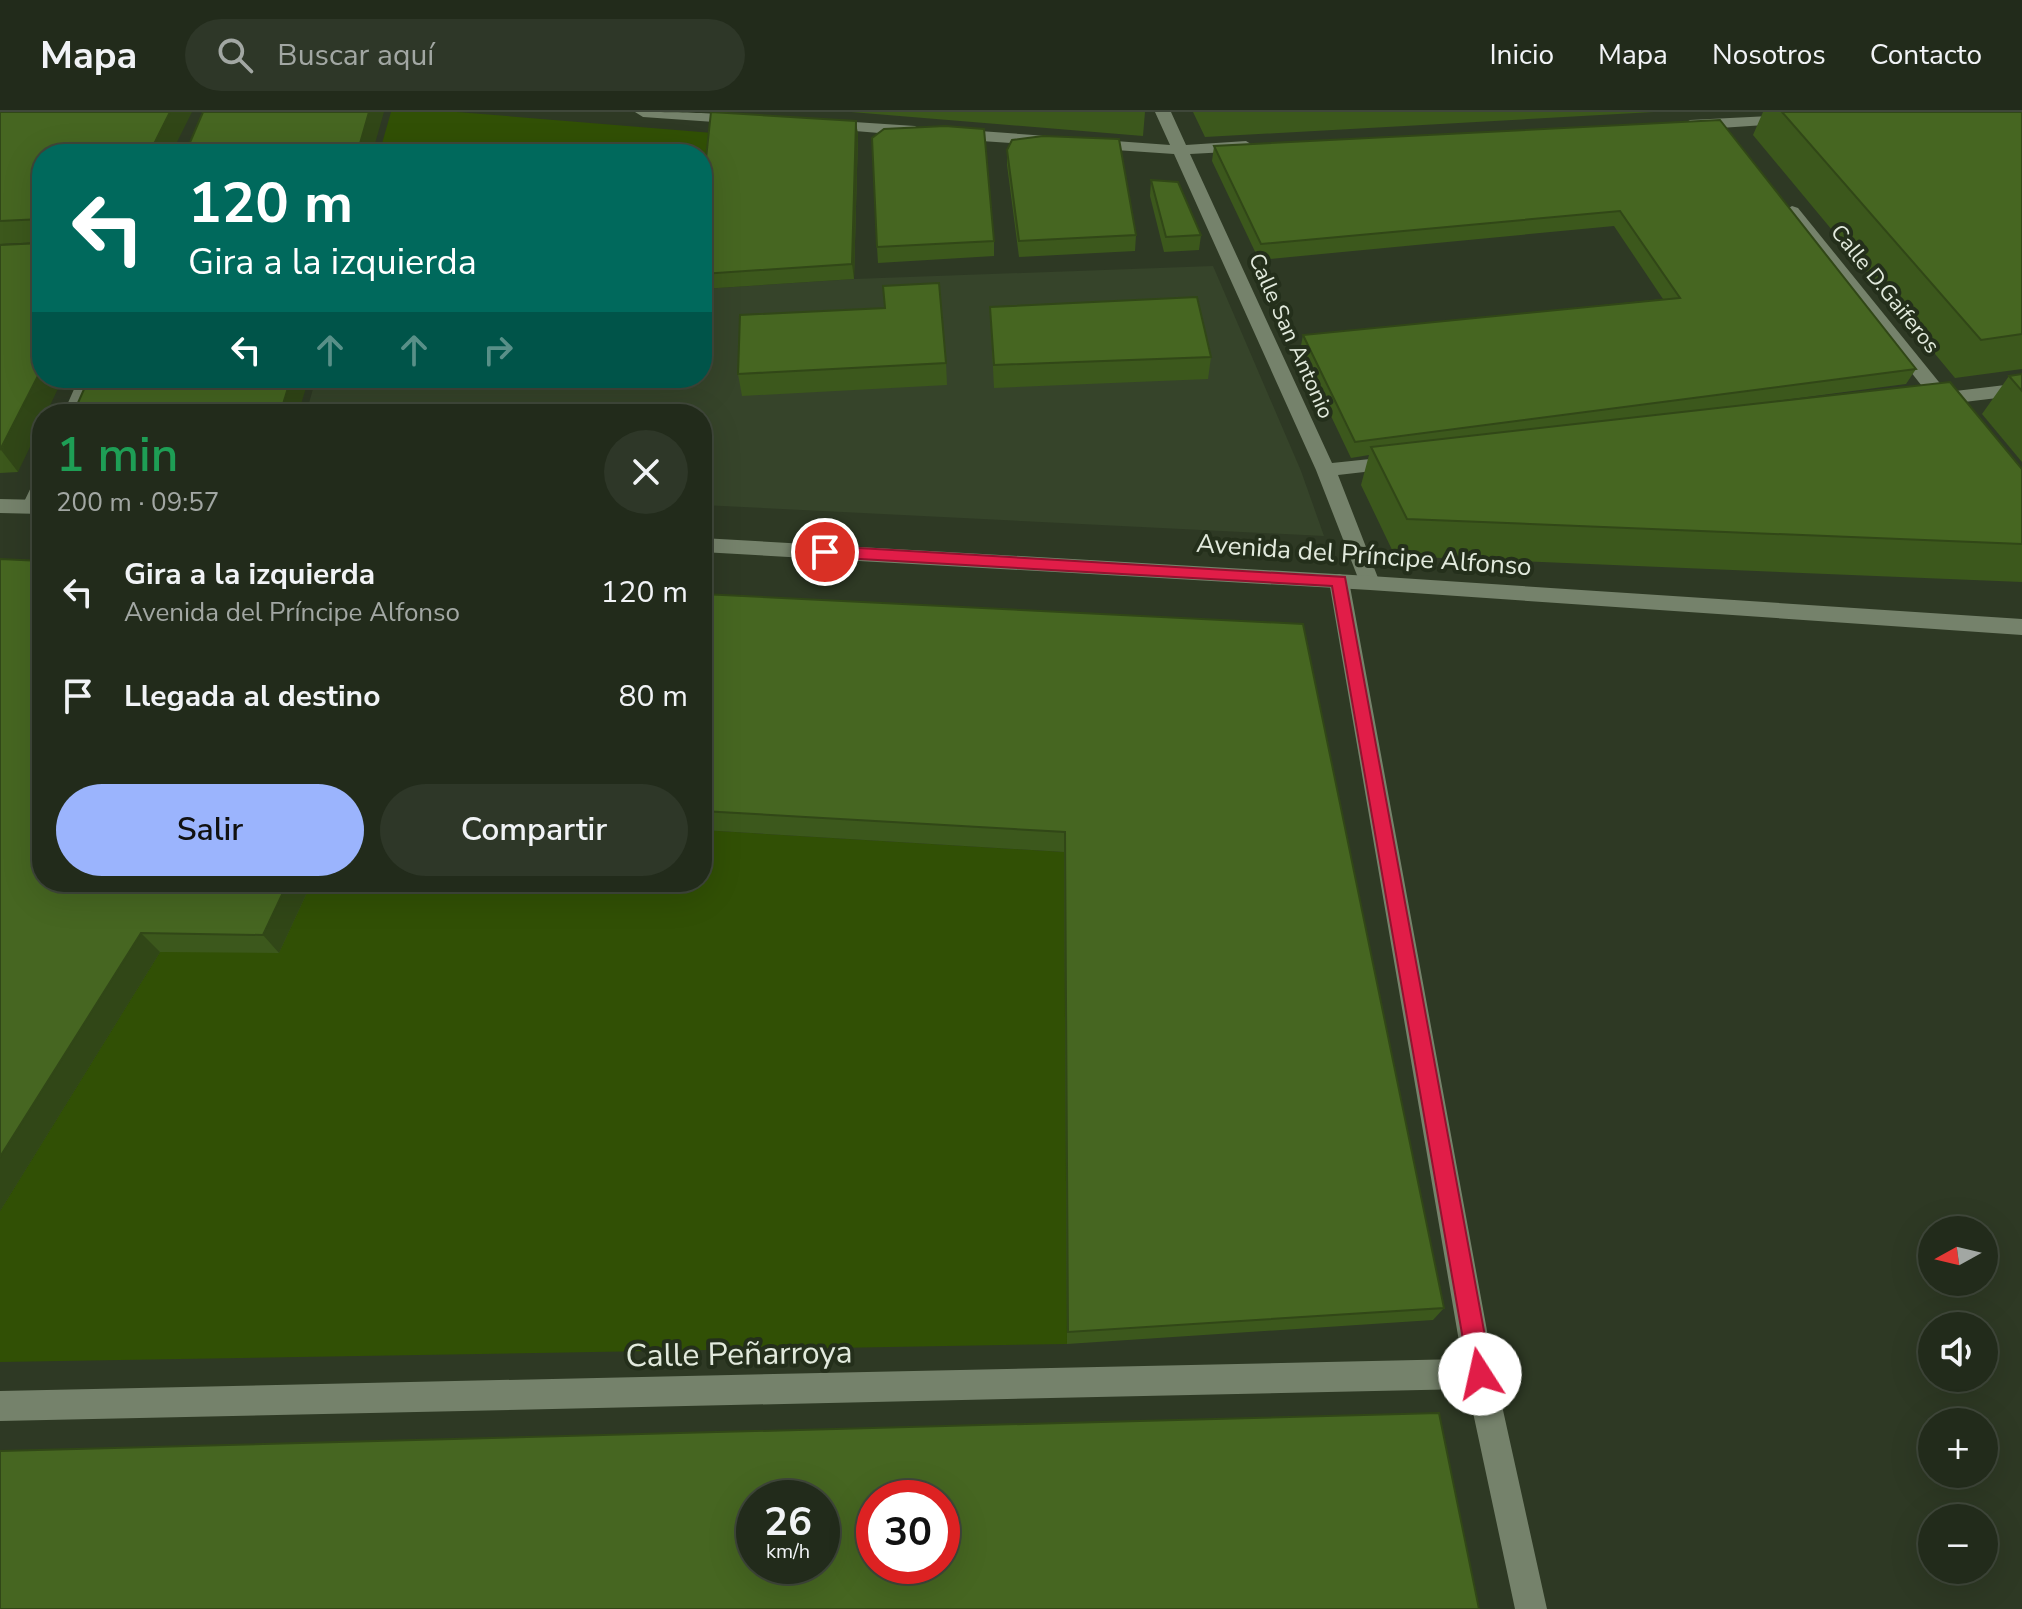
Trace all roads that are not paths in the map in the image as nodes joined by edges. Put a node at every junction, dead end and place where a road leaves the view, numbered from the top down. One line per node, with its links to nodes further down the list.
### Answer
1 (643, 112): 4 (street)
2 (1163, 112): 9 (street, Calle San Antonio)
3 (1802, 119): 6 (street)
4 (754, 120)
5 (802, 123): 9 (street)
6 (1722, 124): 7 (street)
7 (1675, 126)
8 (1267, 145): 9 (street)
9 (1180, 150): 16 (street, Calle San Antonio)
10 (1779, 195): 12 (street, Calle D.Gaiferos)
11 (2022, 389): 12 (street)
12 (1942, 399): 13 (street); 14 (street, Calle D.Gaiferos)
13 (1910, 403)
14 (1962, 423)
15 (1421, 459): 16 (street)
16 (1326, 470): 21 (street, Calle San Antonio)
17 (0, 506): 18 (street)
18 (32, 507)
19 (712, 546): 20 (street, Avenida del Príncipe Alfonso)
20 (1339, 581): 21 (street, Avenida del Príncipe Alfonso); 23 (street)
21 (1370, 583): 22 (street, Avenida del Príncipe Alfonso)
22 (2022, 627)
23 (1480, 1374): 24 (street, Calle Peñarroya); 25 (street)
24 (0, 1406)
25 (1531, 1609)

